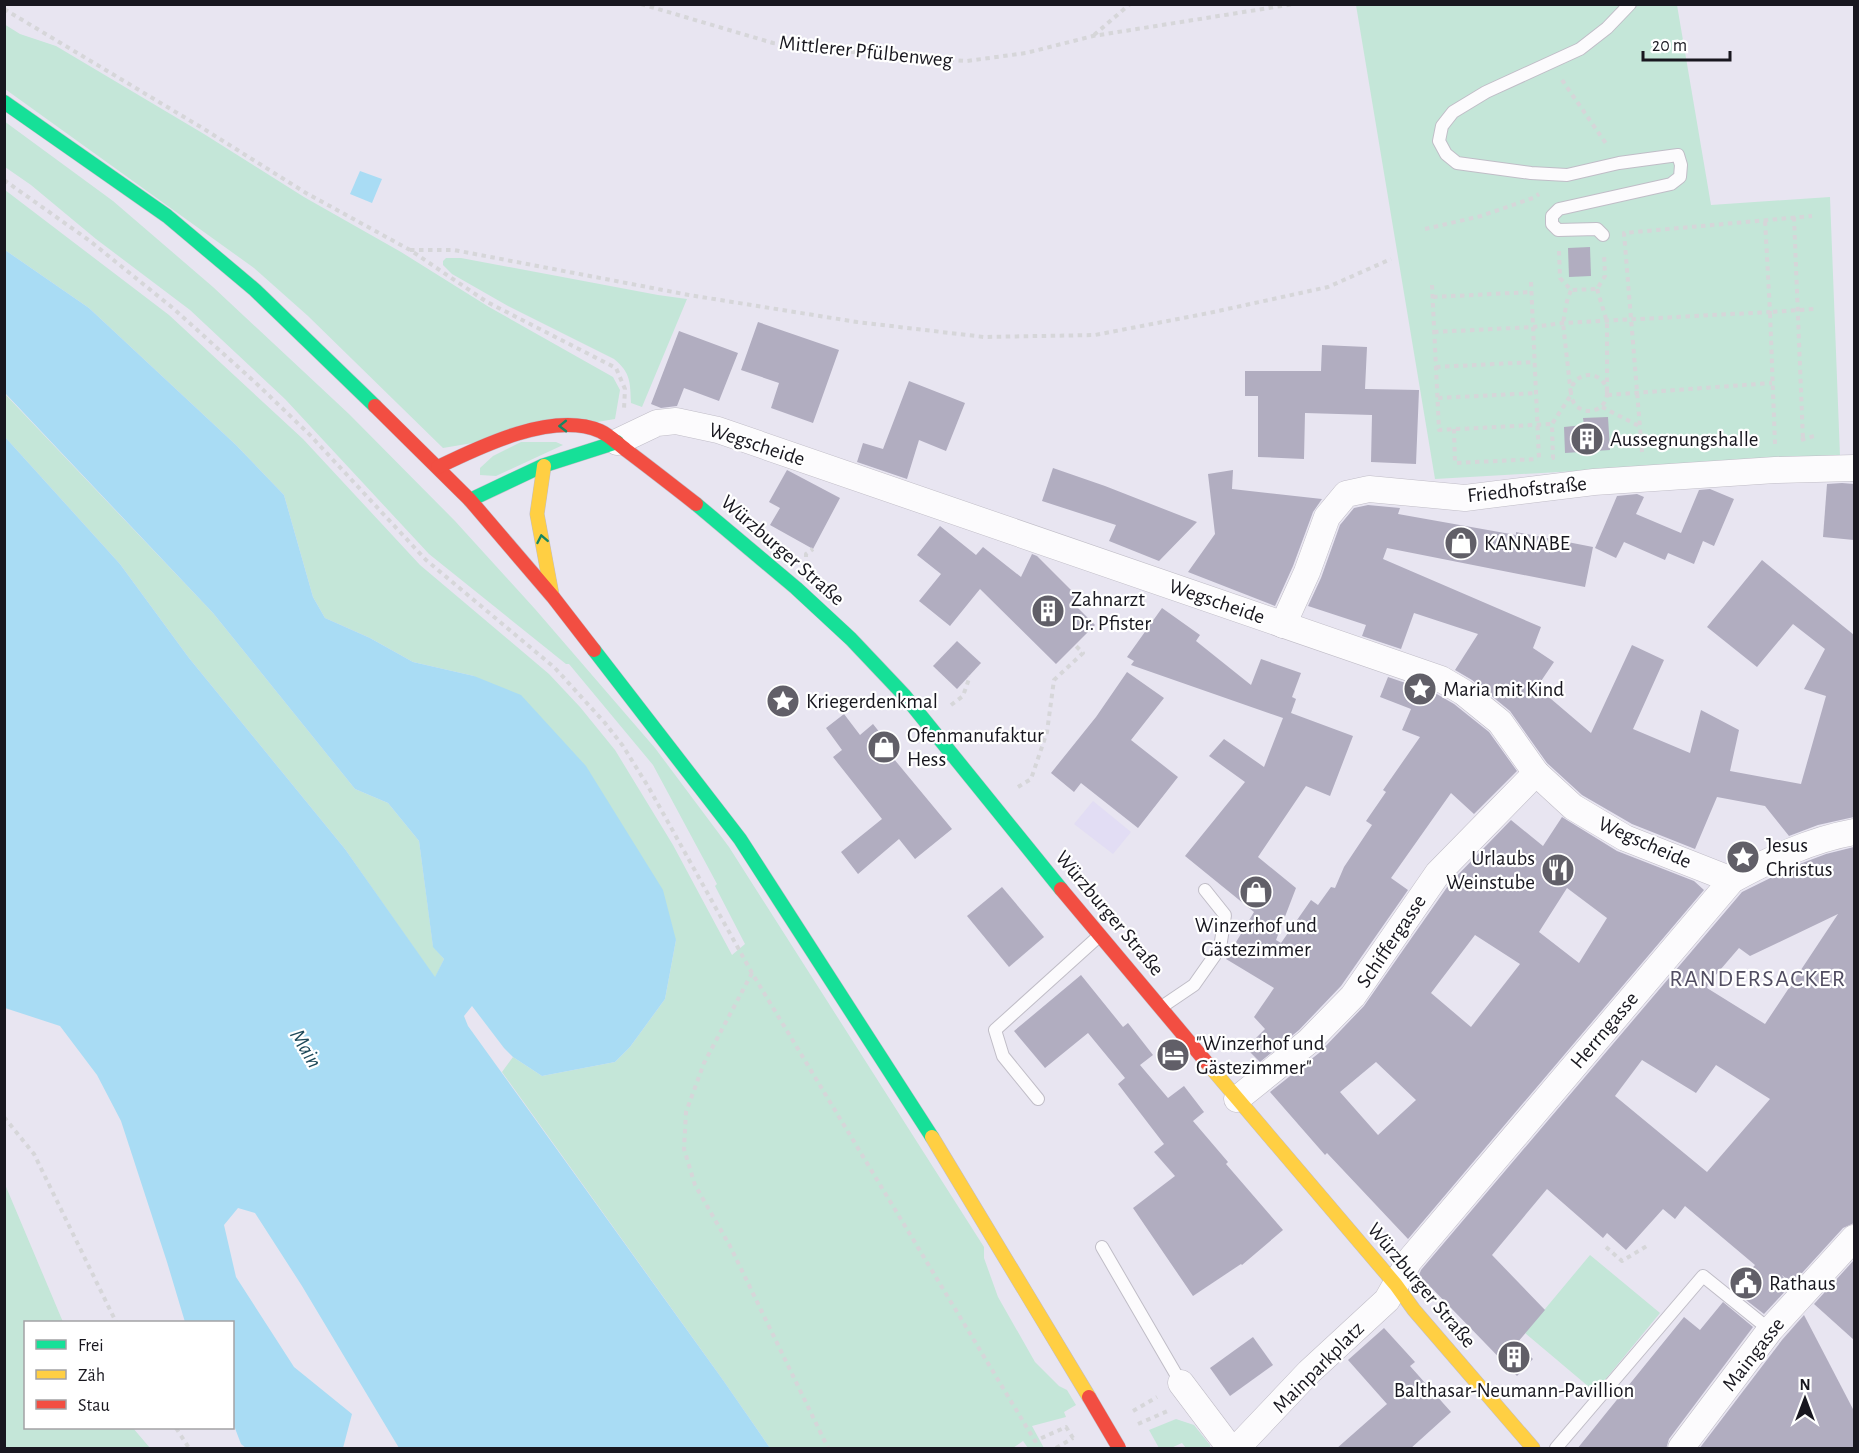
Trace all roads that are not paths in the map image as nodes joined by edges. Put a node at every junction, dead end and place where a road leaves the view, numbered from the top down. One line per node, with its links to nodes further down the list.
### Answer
1 (1630, 4): 3 (lane)
2 (4, 102): 6 (street)
3 (1603, 235)
4 (617, 442): 5 (street); 6 (street, Würzburger Straße, one-way to 6); 10 (street, Wegscheide); 15 (street, Würzburger Straße)
5 (544, 466): 8 (street); 9 (street, one-way to 5)
6 (438, 468): 8 (street)
7 (1854, 468): 10 (street, Friedhofstraße)
8 (470, 500): 9 (street)
9 (553, 597): 24 (street, bridge)
10 (1283, 625): 11 (street, Wegscheide)
11 (1536, 773): 13 (street, Wegscheide); 18 (street, Schiffergasse)
12 (1854, 832): 13 (street, Herrngasse)
13 (1732, 880): 21 (street, Herrngasse)
14 (1205, 890): 16 (lane)
15 (1099, 936): 16 (street, Würzburger Straße); 17 (lane)
16 (1162, 1007): 18 (street, Würzburger Straße)
17 (1038, 1099)
18 (1238, 1099): 21 (street, Würzburger Straße)
19 (1854, 1238): 22 (street, Maingasse)
20 (1102, 1247): 23 (lane)
21 (1396, 1285): 26 (street, Mainparkplatz); 27 (street, Würzburger Straße)
22 (1770, 1330): 28 (lane); 29 (street, Maingasse)
23 (1181, 1383): 25 (street)
24 (1119, 1449)
25 (1230, 1449)
26 (1237, 1449)
27 (1533, 1449)
28 (1556, 1449)
29 (1681, 1449)

